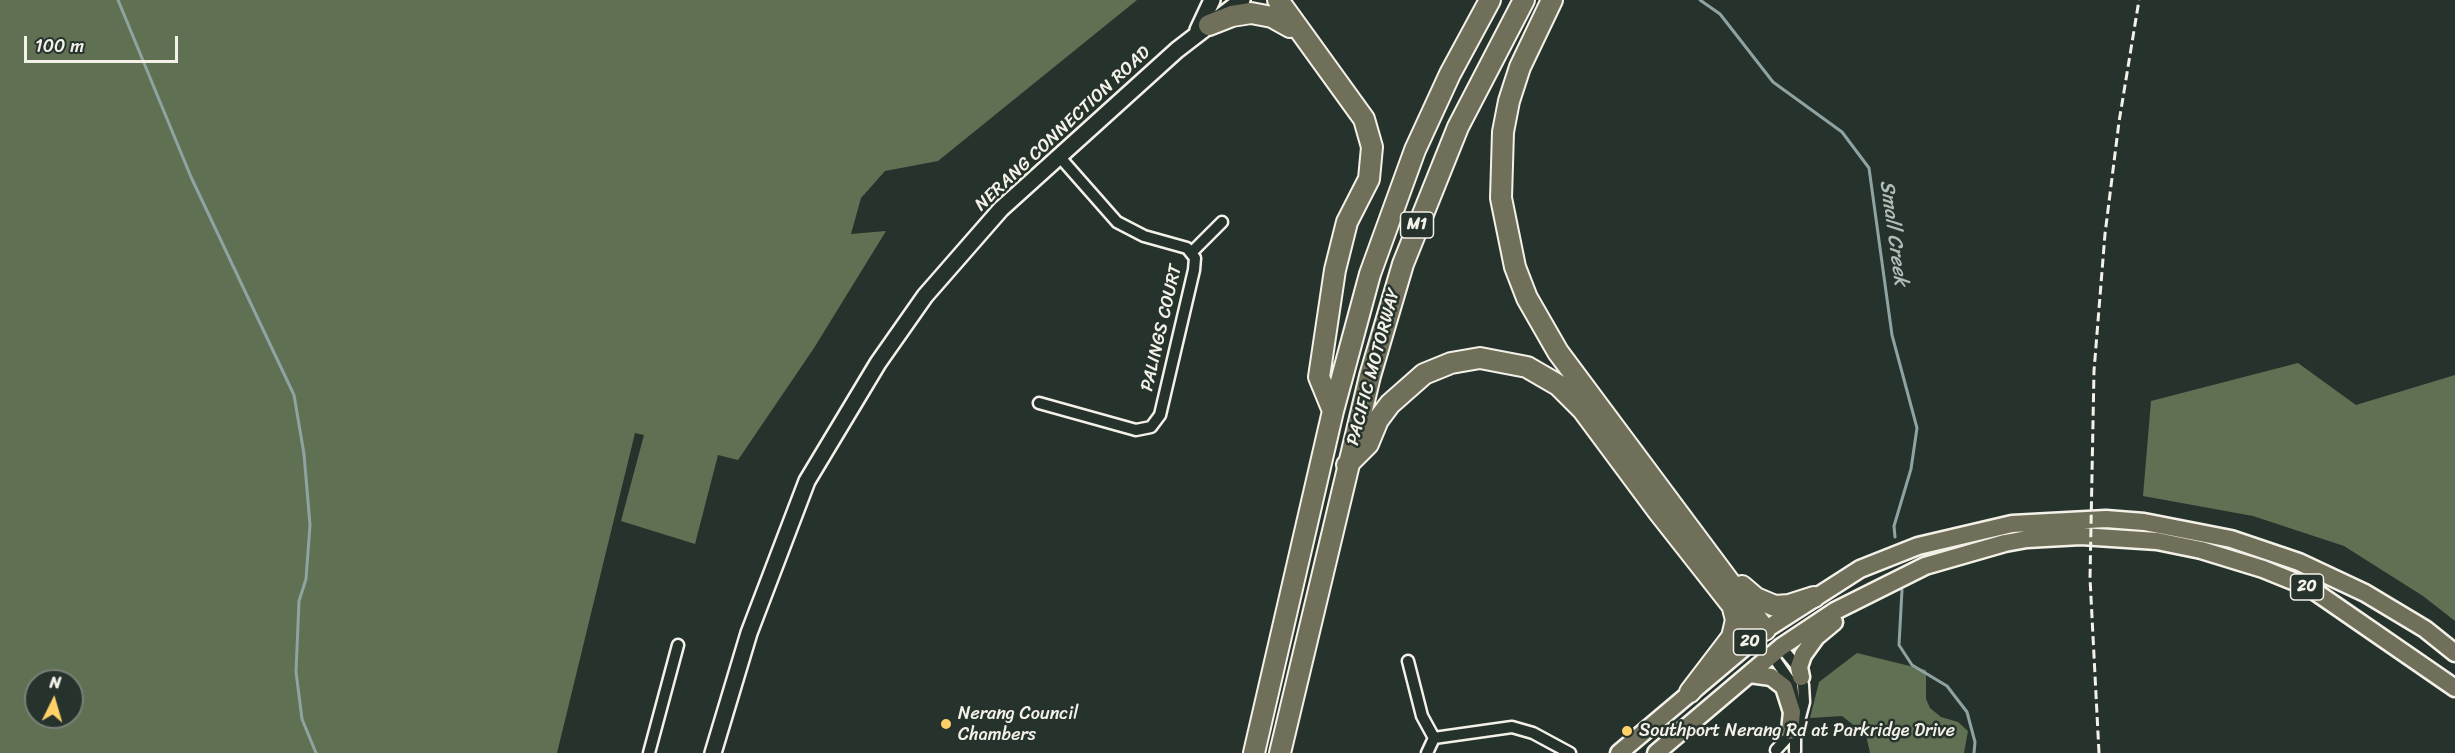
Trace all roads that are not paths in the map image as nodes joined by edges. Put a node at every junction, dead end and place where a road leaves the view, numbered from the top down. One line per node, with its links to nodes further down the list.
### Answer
1 (1212, 0): 10 (main road)
2 (1242, 0): 8 (main road, NERANG CONNECTION ROAD)
3 (1267, 0): 9 (highway)
4 (1278, 0): 11 (highway)
5 (1490, 0): 16 (highway, PACIFIC MOTORWAY / M1)
6 (1524, 0): 17 (highway, PACIFIC MOTORWAY / M1)
7 (1552, 0): 18 (highway)
8 (1209, 25): 9 (highway); 10 (main road, NERANG CONNECTION ROAD)
9 (1290, 27): 11 (highway)
10 (1190, 39): 12 (main road, NERANG CONNECTION ROAD)
11 (1306, 41): 16 (highway)
12 (1058, 155): 14 (street, PALINGS COURT); 36 (main road, NERANG CONNECTION ROAD)
13 (1222, 222): 14 (street)
14 (1191, 253): 15 (street, PALINGS COURT)
15 (1039, 403)
16 (1333, 411): 37 (highway, PACIFIC MOTORWAY / M1)
17 (1347, 465): 21 (highway); 38 (highway, PACIFIC MOTORWAY / M1)
18 (1722, 568): 20 (highway); 22 (highway)
19 (1869, 593): 24 (main road, 20); 28 (main road); 29 (main road, 20)
20 (1814, 597): 22 (main road, 20); 25 (main road, 20)
21 (1733, 608): 22 (highway); 30 (highway)
22 (1761, 633): 24 (main road); 30 (main road, 20)
23 (678, 645): 35 (street)
24 (1777, 651): 27 (main road, 20); 28 (street); 31 (street)
25 (2455, 653)
26 (1408, 661): 32 (street)
27 (1750, 674): 31 (main road); 42 (main road, 20)
28 (1801, 677): 34 (street)
29 (2455, 688)
30 (1690, 692): 41 (main road, 20)
31 (1790, 731): 33 (street)
32 (1434, 738): 39 (street); 40 (street)
33 (1775, 752): 34 (street)
34 (1796, 752)
35 (649, 753)
36 (713, 753)
37 (1254, 753)
38 (1280, 753)
39 (1427, 753)
40 (1570, 753)
41 (1619, 753)
42 (1656, 753)

